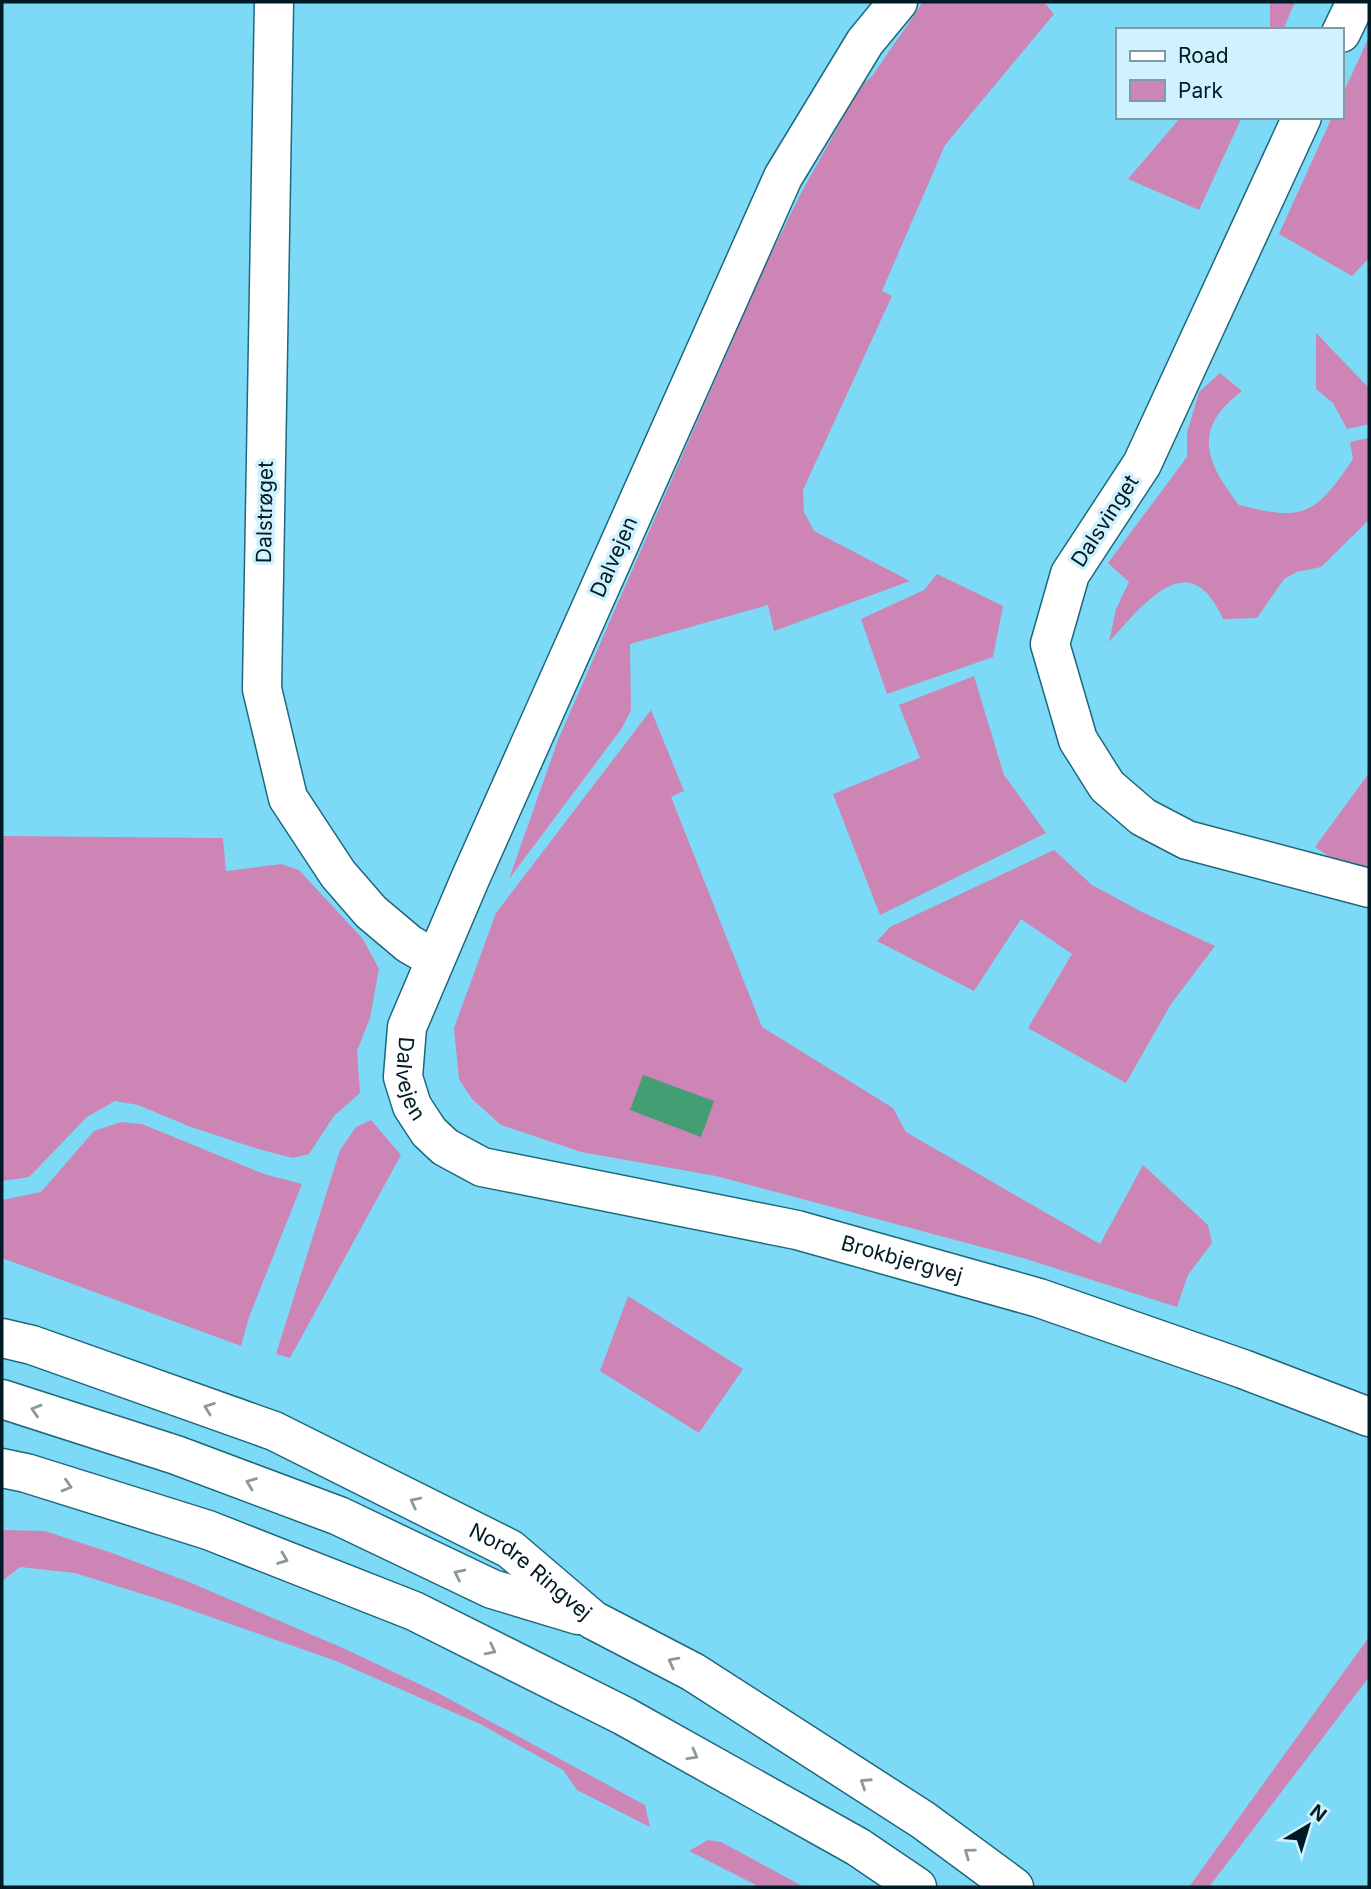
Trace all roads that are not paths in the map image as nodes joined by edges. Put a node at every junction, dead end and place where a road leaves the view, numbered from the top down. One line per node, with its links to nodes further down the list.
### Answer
1 (274, 2): 7 (street, Dalstrøget)
2 (898, 2): 7 (street, Dalvejen)
3 (1356, 2): 4 (street)
4 (1343, 29)
5 (1301, 119): 6 (street, Dalsvinget)
6 (1369, 888)
7 (435, 960): 8 (street, Dalvejen)
8 (429, 1132): 11 (street, Brokbjergvej)
9 (2, 1338): 13 (street, Nordre Ringvej, one-way to 9)
10 (2, 1399): 13 (street, one-way to 10)
11 (1369, 1417)
12 (2, 1468): 14 (street, one-way to 14)
13 (593, 1620): 15 (street, Nordre Ringvej, one-way to 13)
14 (917, 1887)
15 (1014, 1887)

